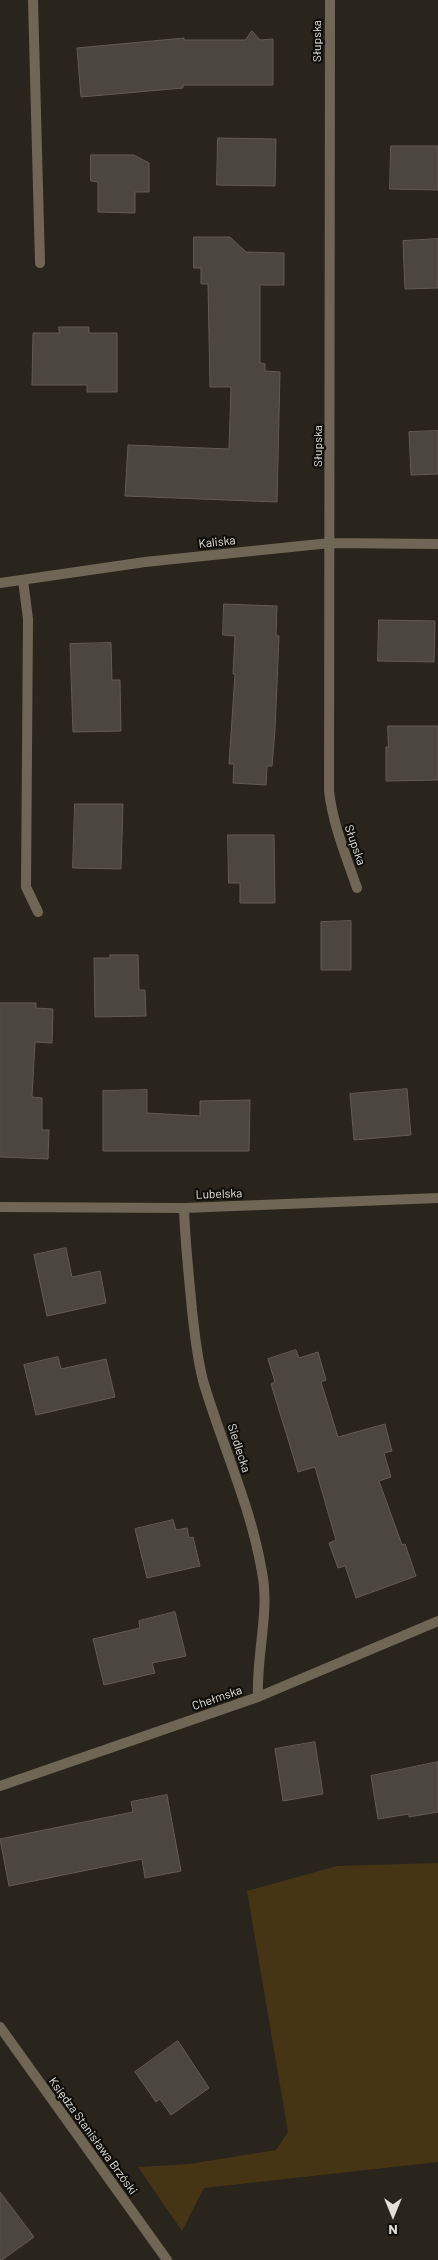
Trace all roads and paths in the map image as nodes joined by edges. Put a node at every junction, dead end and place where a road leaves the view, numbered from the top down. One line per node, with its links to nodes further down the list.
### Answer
1 (33, 0): 3 (street)
2 (330, 0): 4 (street, Słupska)
3 (40, 263)
4 (330, 543): 5 (street, Kaliska); 6 (street, Kaliska); 8 (street, Słupska)
5 (438, 544)
6 (23, 580): 7 (street, Kaliska); 9 (street)
7 (0, 583)
8 (357, 888)
9 (38, 912)
10 (438, 1198): 12 (street, Lubelska)
11 (0, 1207): 12 (street, Lubelska)
12 (184, 1208): 14 (street, Siedlecka)
13 (438, 1621): 14 (street, Chełmska)
14 (258, 1696): 15 (street, Chełmska)
15 (0, 1786)
16 (0, 2027): 17 (street, Księdza Stanisława Brzóski)
17 (167, 2260)

